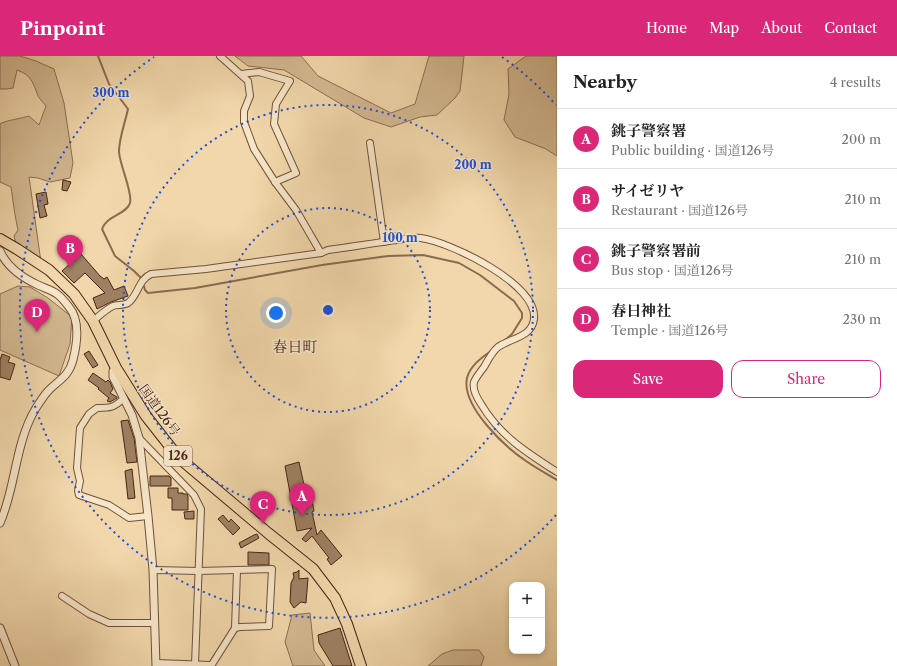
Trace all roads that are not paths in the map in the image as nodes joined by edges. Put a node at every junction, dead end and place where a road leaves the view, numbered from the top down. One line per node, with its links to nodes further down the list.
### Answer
1 (220, 56): 2 (street)
2 (241, 74): 4 (street); 4 (street)
3 (370, 143): 6 (street)
4 (275, 182): 8 (street)
5 (0, 239): 9 (highway, 国道126号 / 126)
6 (384, 242): 8 (street); 13 (street)
7 (0, 251): 15 (street)
8 (322, 253): 9 (street)
9 (93, 321): 10 (highway, 国道126号 / 126)
10 (116, 368): 11 (street); 27 (highway, 国道126号 / 126)
11 (124, 398): 12 (street); 14 (street)
12 (139, 438): 14 (street); 18 (street)
13 (557, 472)
14 (148, 516): 16 (street)
15 (0, 524)
16 (153, 570): 18 (street); 20 (street)
17 (237, 570): 18 (street); 22 (street); 22 (street)
18 (199, 571): 23 (street)
19 (62, 596): 20 (street)
20 (155, 623): 24 (street)
21 (0, 628): 26 (street)
22 (235, 628): 25 (street)
23 (195, 664): 24 (street); 25 (street)
24 (156, 665)
25 (211, 665)
26 (15, 666)
27 (361, 666)

